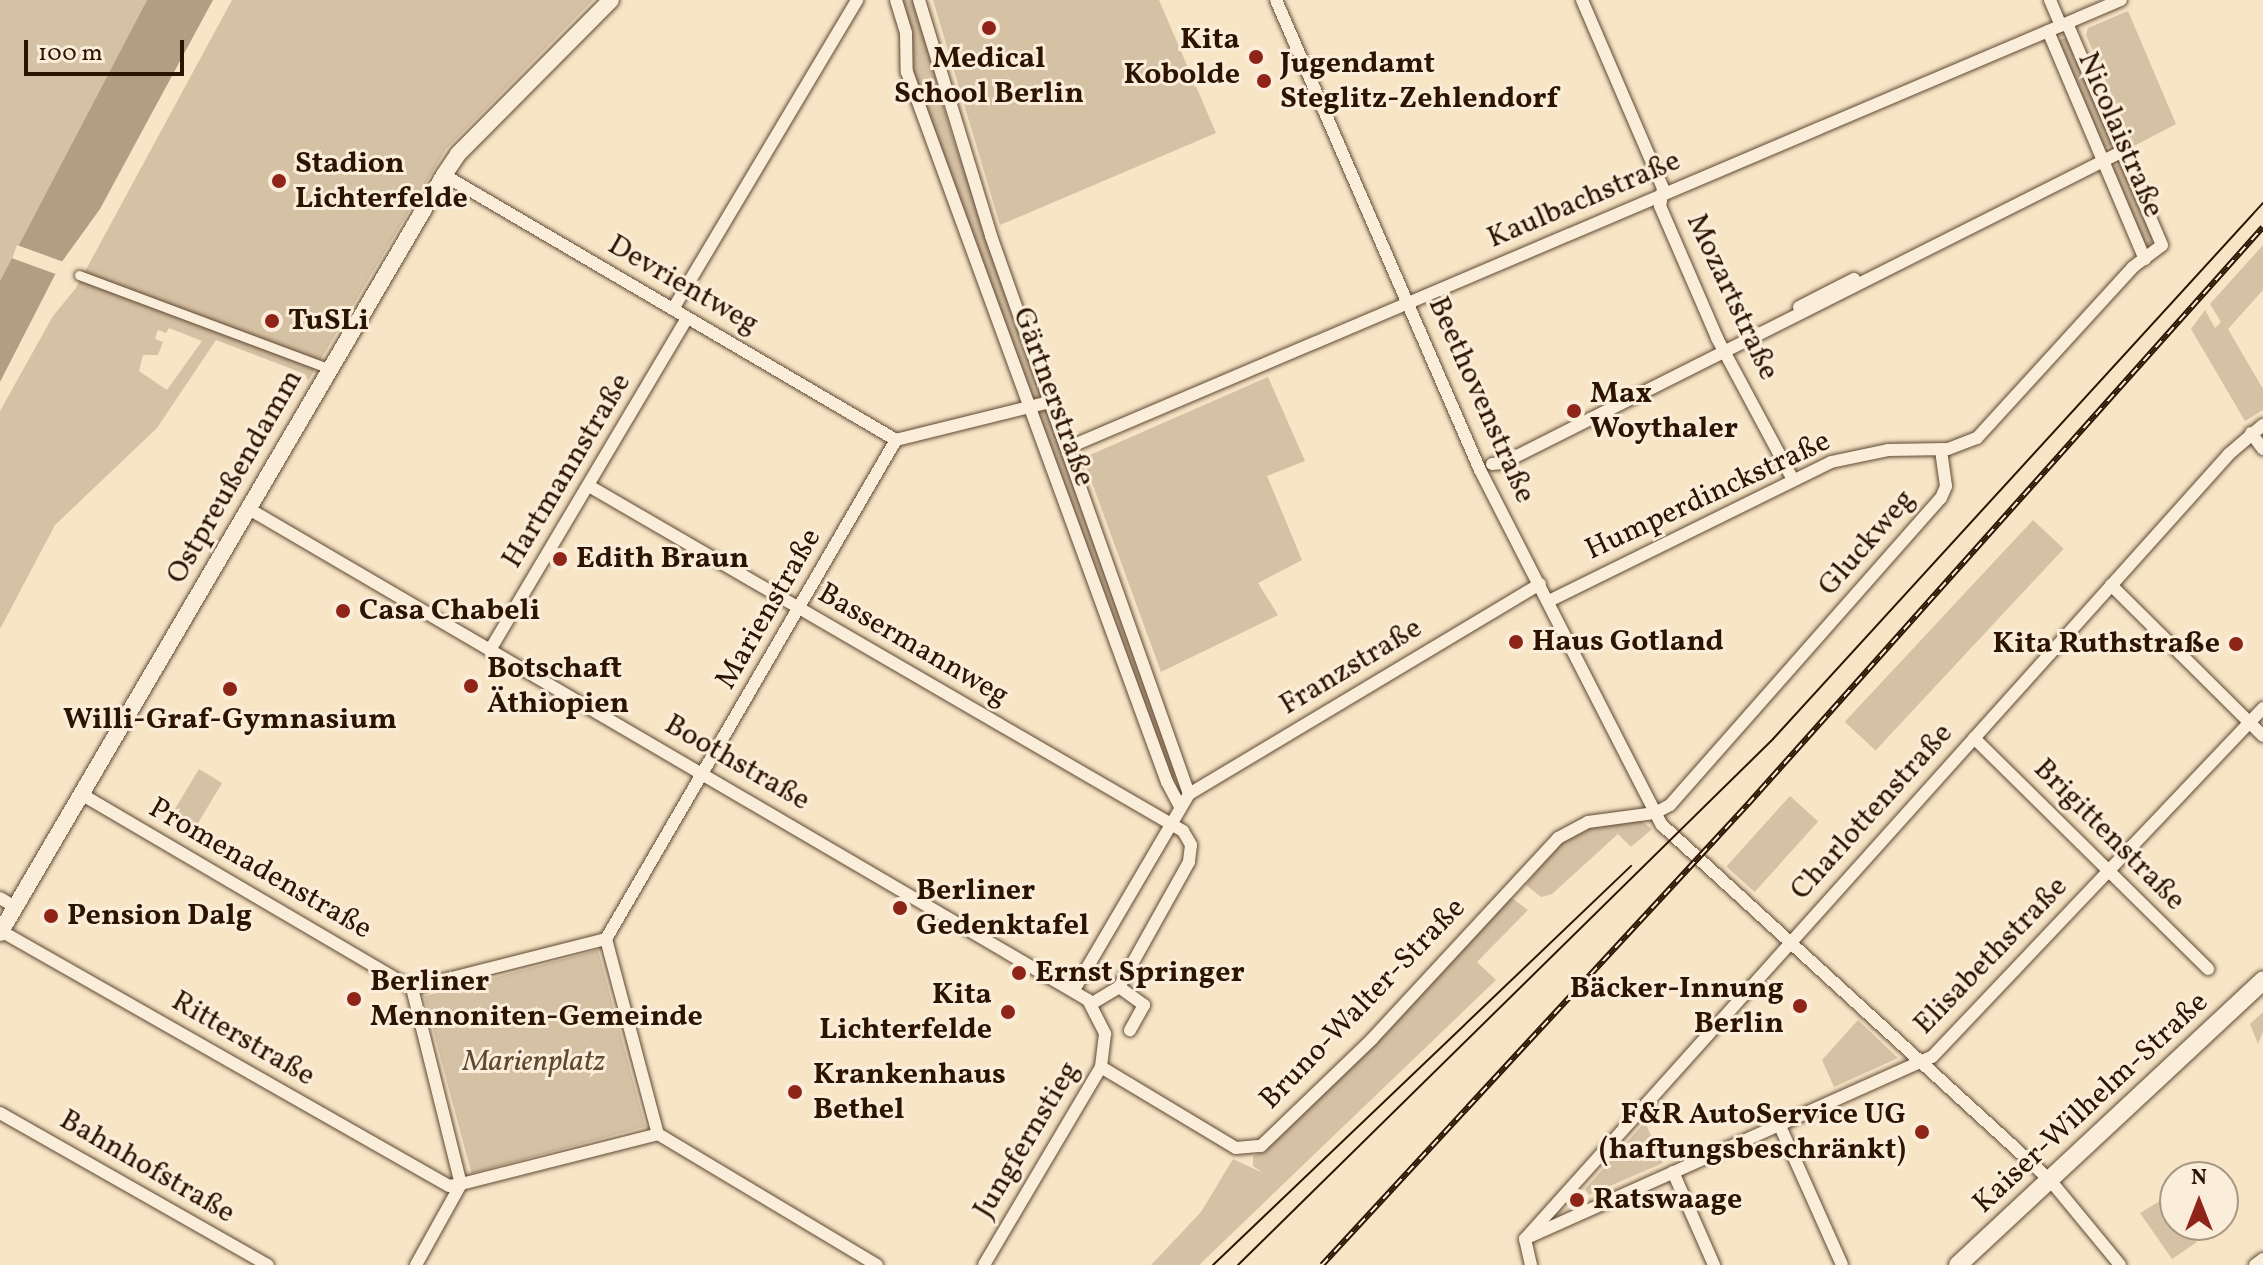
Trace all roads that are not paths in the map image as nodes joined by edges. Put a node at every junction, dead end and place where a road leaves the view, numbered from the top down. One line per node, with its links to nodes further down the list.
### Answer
1 (611, 0): 12 (street, Ostpreußendamm)
2 (857, 0): 17 (street)
3 (896, 0): 22 (street, Gärtnerstraße)
4 (919, 0): 21 (street, Gärtnerstraße)
5 (1276, 0): 16 (street, Beethovenstraße)
6 (1582, 0): 13 (street, Mozartstraße)
7 (2050, 0): 9 (street, Nicolaistraße)
8 (2121, 0): 9 (street, Kaulbachstraße)
9 (2059, 26): 10 (street, Nicolaistraße); 11 (street, Nicolaistraße); 13 (street, Kaulbachstraße)
10 (2121, 152): 11 (street); 14 (street, Nicolaistraße)
11 (2103, 161): 14 (street, Nicolaistraße); 19 (street)
12 (444, 175): 17 (street, Devrientweg); 20 (street, Ostpreußendamm)
13 (1662, 195): 16 (street, Kaulbachstraße); 19 (street, Mozartstraße)
14 (2145, 259): 27 (street)
15 (79, 275): 20 (street)
16 (1408, 303): 26 (street, Kaulbachstraße); 29 (street, Beethovenstraße)
17 (673, 309): 18 (street, Devrientweg)
18 (687, 318): 25 (street, Devrientweg); 31 (street, Hartmannstraße)
19 (1724, 349): 29 (street); 30 (street, Mozartstraße)
20 (330, 369): 32 (street, Ostpreußendamm)
21 (1050, 402): 22 (street); 26 (street, Gärtnerstraße)
22 (1029, 408): 25 (street); 45 (street, Gärtnerstraße)
23 (2263, 425): 24 (street, Charlottenstraße)
24 (2251, 433): 28 (street); 34 (street, Charlottenstraße)
25 (896, 440): 36 (street, Marienstraße)
26 (1067, 448): 44 (street, Gärtnerstraße)
27 (1941, 449): 30 (street, Humperdinckstraße); 46 (street, Gluckweg)
28 (2263, 449)
29 (1486, 467): 33 (street, Beethovenstraße)
30 (1793, 480): 35 (street, Humperdinckstraße)
31 (589, 486): 36 (street, Bassermannweg); 37 (street, Hartmannstraße)
32 (249, 509): 37 (street, Boothstraße); 43 (street, Ostpreußendamm)
33 (1540, 584): 35 (street, Beethovenstraße); 44 (street, Franzstraße)
34 (2111, 585): 39 (street); 41 (street, Charlottenstraße)
35 (1549, 601): 46 (street, Beethovenstraße)
36 (799, 609): 42 (street, Marienstraße); 47 (street, Bassermannweg)
37 (490, 650): 42 (street, Boothstraße)
38 (2263, 708): 39 (street, Elisabethstraße)
39 (2249, 722): 40 (street); 48 (street, Elisabethstraße)
40 (2263, 736)
41 (1974, 738): 48 (street, Brigittenstraße); 53 (street, Charlottenstraße)
42 (703, 774): 52 (street, Marienstraße); 58 (street, Boothstraße)
43 (81, 794): 50 (street, Ostpreußendamm); 57 (street, Promenadenstraße)
44 (1189, 794): 45 (street)
45 (1180, 806): 47 (street)
46 (1655, 813): 53 (street); 62 (street, Bruno-Walter-Straße)
47 (1170, 825): 56 (street); 58 (street)
48 (2108, 871): 54 (street, Brigittenstraße); 61 (street, Elisabethstraße)
49 (0, 898): 50 (street)
50 (15, 907): 51 (street, Ostpreußendamm)
51 (1, 932): 68 (street, Ritterstraße)
52 (606, 939): 57 (street); 65 (street)
53 (1791, 941): 61 (street); 69 (street, Charlottenstraße)
54 (2208, 969)
55 (2263, 981): 67 (main road, Kaiser-Wilhelm-Straße)
56 (1119, 987): 59 (street); 60 (street)
57 (412, 988): 68 (street)
58 (1074, 990): 59 (street)
59 (1091, 1004): 62 (street, Jungfernstieg)
60 (1130, 1030)
61 (1921, 1062): 64 (street, Elisabethstraße); 67 (street)
62 (1101, 1067): 74 (street, Jungfernstieg)
63 (0, 1113): 71 (street, Bahnhofstraße)
64 (1779, 1124): 66 (street, Elisabethstraße); 77 (street)
65 (658, 1134): 68 (street); 73 (street)
66 (1673, 1172): 69 (street, Elisabethstraße); 76 (street)
67 (2050, 1180): 78 (main road, Kaiser-Wilhelm-Straße); 79 (street)
68 (461, 1184): 72 (street)
69 (1525, 1239): 75 (street)
70 (2263, 1259): 80 (street)
71 (268, 1265)
72 (416, 1265)
73 (877, 1265)
74 (984, 1265)
75 (1531, 1265)
76 (1714, 1265)
77 (1842, 1265)
78 (1958, 1265)
79 (2120, 1265)
80 (2255, 1265)

